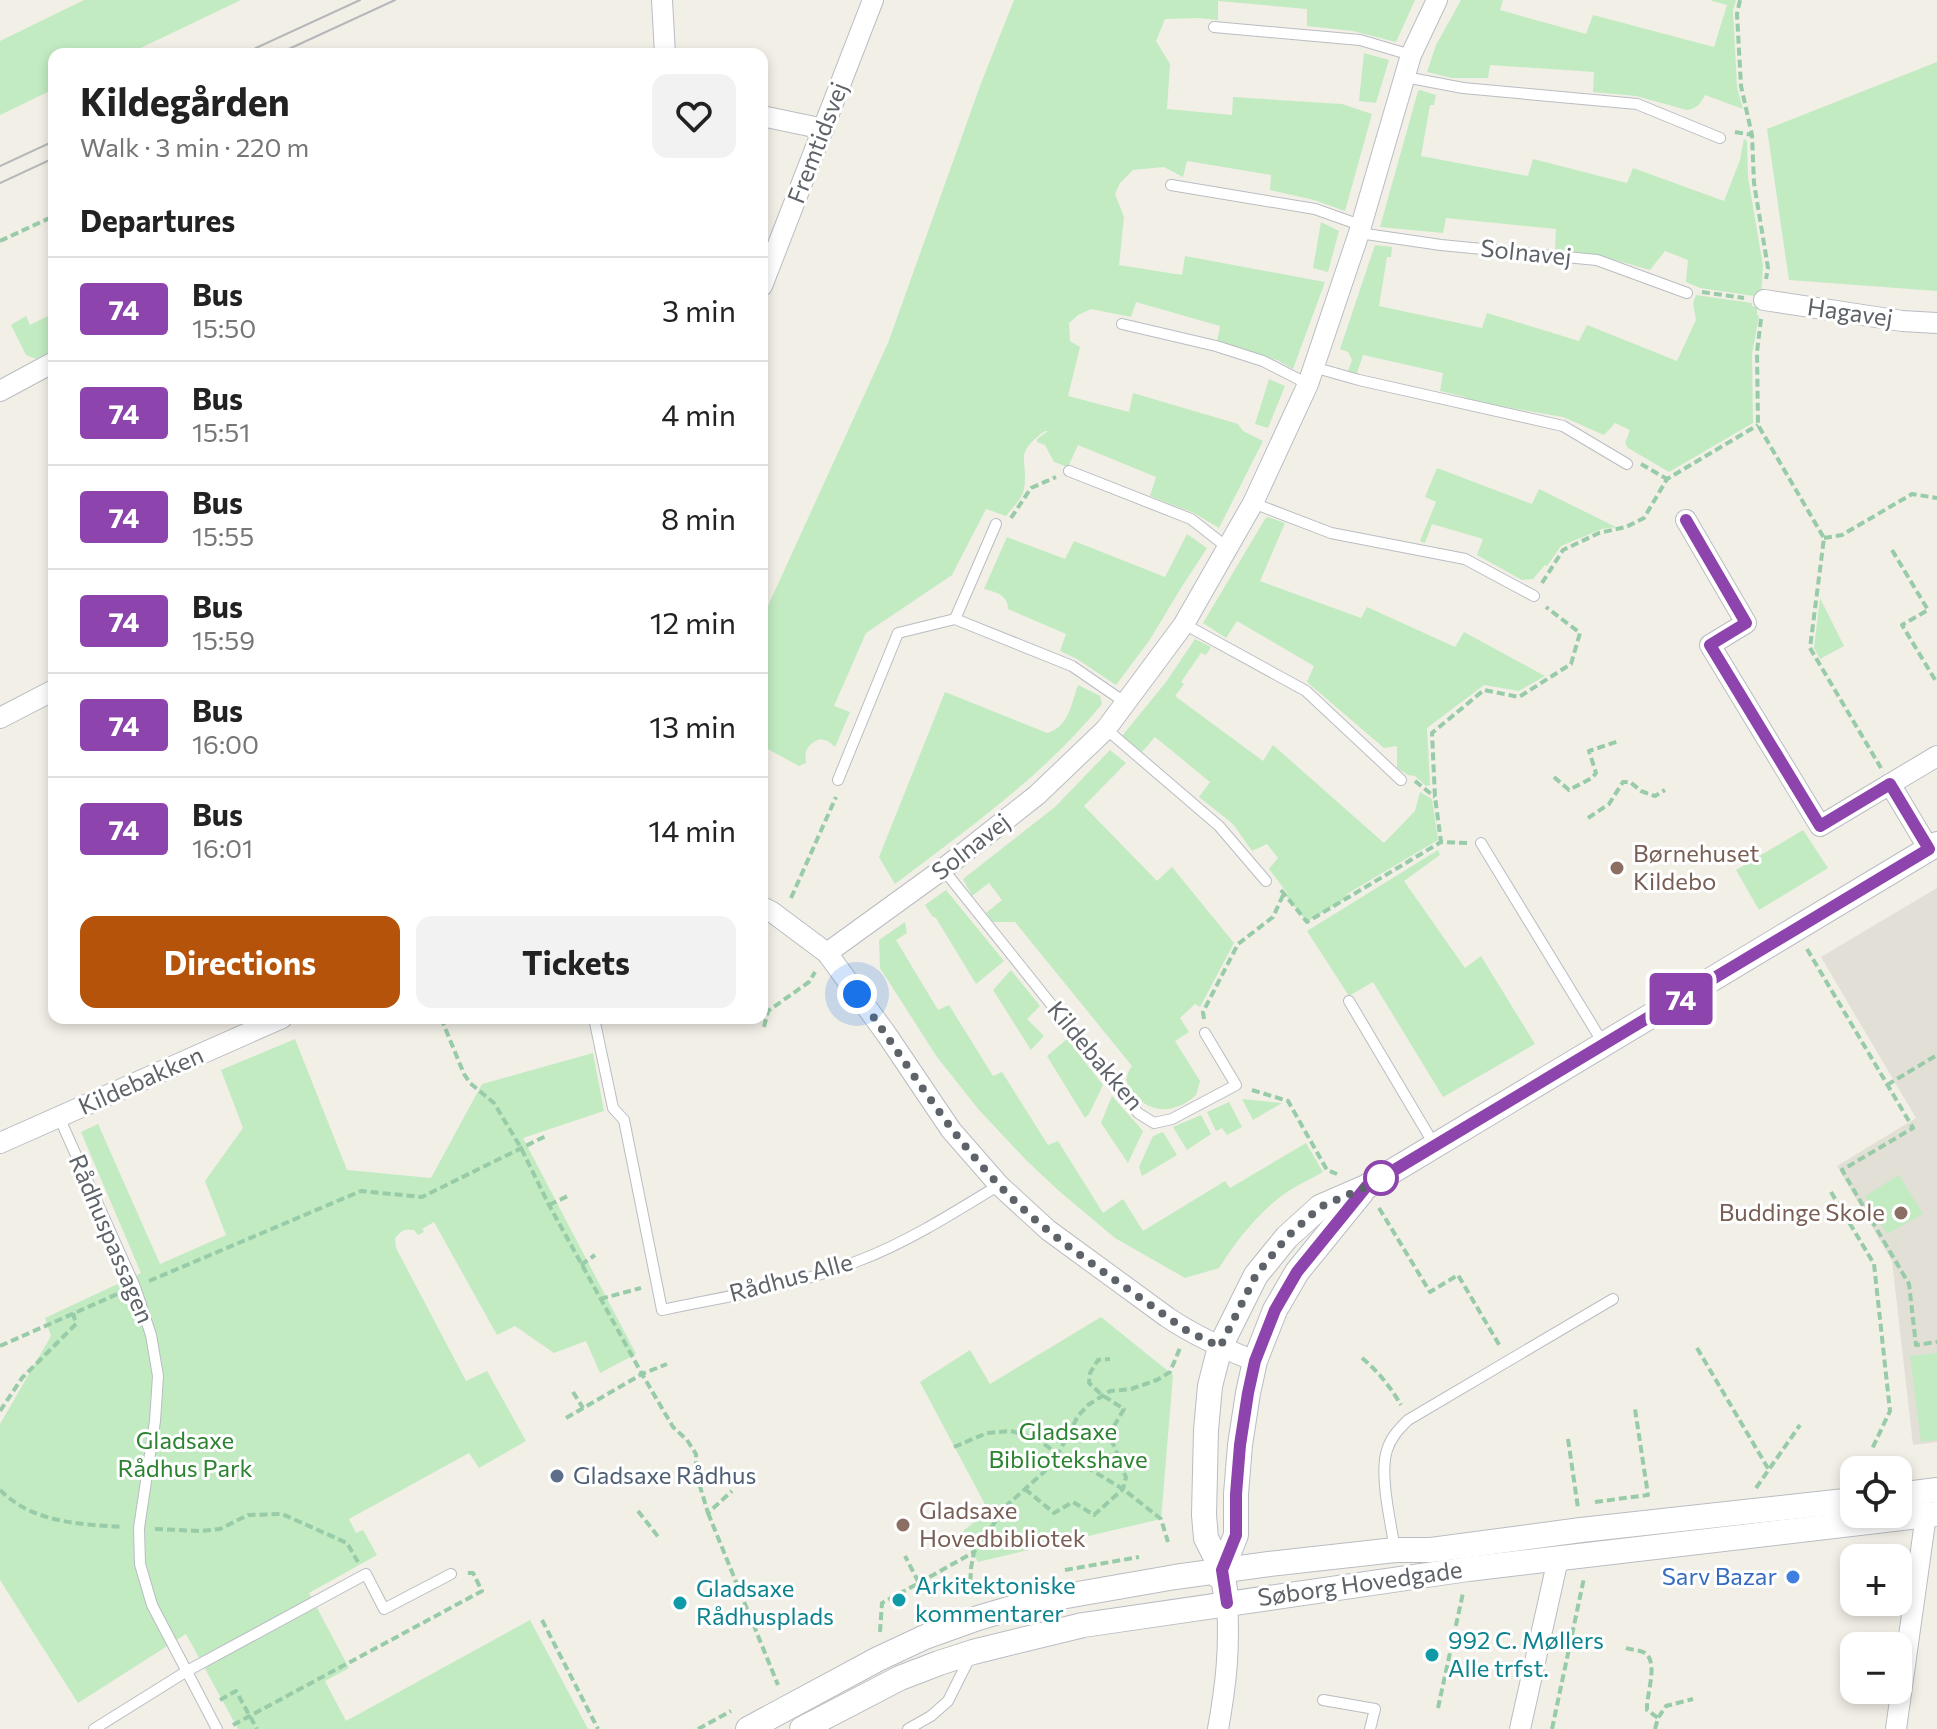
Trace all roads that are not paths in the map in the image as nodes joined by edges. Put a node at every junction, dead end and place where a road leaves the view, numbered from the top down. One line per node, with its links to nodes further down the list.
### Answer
1 (662, 0): 5 (street)
2 (873, 0): 9 (street, Fremtidsvej)
3 (1437, 0): 6 (street, Solnavej)
4 (1214, 27): 6 (lane)
5 (665, 48)
6 (1411, 55): 7 (street, Solnavej)
7 (1405, 77): 10 (lane); 12 (street, Solnavej)
8 (768, 117): 9 (street)
9 (824, 129): 13 (street, Fremtidsvej)
10 (1720, 138)
11 (1171, 185): 12 (lane, Solnavej)
12 (1359, 229): 14 (lane, Solnavej); 19 (street, Solnavej)
13 (768, 271)
14 (1687, 293)
15 (1764, 300): 16 (street, Hagavej)
16 (1937, 323)
17 (1122, 324): 19 (lane)
18 (48, 365): 20 (street)
19 (1311, 376): 21 (lane); 23 (street, Solnavej)
20 (0, 391)
21 (1627, 464)
22 (1069, 471): 26 (lane)
23 (1253, 503): 26 (street, Solnavej); 27 (lane)
24 (1686, 520): 37 (street)
25 (996, 524): 28 (lane)
26 (1228, 548): 29 (street, Solnavej)
27 (1534, 596)
28 (955, 619): 31 (lane); 35 (lane)
29 (1184, 624): 31 (street, Solnavej); 36 (lane)
30 (48, 693): 32 (street)
31 (1126, 703): 33 (street, Solnavej)
32 (0, 718)
33 (1106, 729): 40 (street, Solnavej); 41 (lane)
34 (1937, 756): 37 (street)
35 (838, 780)
36 (1401, 780)
37 (1890, 784): 39 (street)
38 (1481, 843): 48 (lane)
39 (1933, 846): 48 (street)
40 (943, 869): 43 (street, Solnavej); 47 (lane, Kildebakken)
41 (1266, 881)
42 (771, 912): 43 (street)
43 (827, 953): 52 (street)
44 (1349, 1001): 51 (lane)
45 (268, 1024): 49 (street, Kildebakken)
46 (595, 1024): 52 (lane, Rådhus Alle)
47 (1205, 1033)
48 (1604, 1044): 51 (street)
49 (59, 1117): 50 (street, Kildebakken); 68 (lane, Rådhuspassagen)
50 (0, 1143)
51 (1435, 1146): 53 (street)
52 (999, 1185): 55 (street)
53 (1366, 1187): 55 (street); 56 (street)
54 (1613, 1299): 61 (lane)
55 (1220, 1347): 56 (street); 64 (street)
56 (1255, 1361): 64 (street)
57 (1937, 1490): 58 (street)
58 (1912, 1493)
59 (1840, 1502): 62 (street, Søborg Hovedgade)
60 (1932, 1515): 63 (street, Søborg Hovedgade); 78 (street)
61 (1395, 1550): 62 (street, Søborg Hovedgade); 64 (street, Søborg Hovedgade)
62 (1431, 1550): 66 (street)
63 (1558, 1559): 66 (street, Søborg Hovedgade); 77 (street)
64 (1222, 1570): 66 (street); 67 (street); 72 (street, Søborg Hovedgade)
65 (451, 1574): 68 (lane)
66 (1227, 1603): 67 (street, Søborg Hovedgade); 75 (street)
67 (973, 1652): 73 (street, Søborg Hovedgade); 74 (lane)
68 (187, 1671): 70 (lane); 71 (lane, Rådhuspassagen)
69 (1323, 1700): 76 (lane)
70 (94, 1729)
71 (217, 1729)
72 (748, 1729)
73 (802, 1729)
74 (908, 1729)
75 (1218, 1729)
76 (1370, 1729)
77 (1520, 1729)
78 (1896, 1729)

